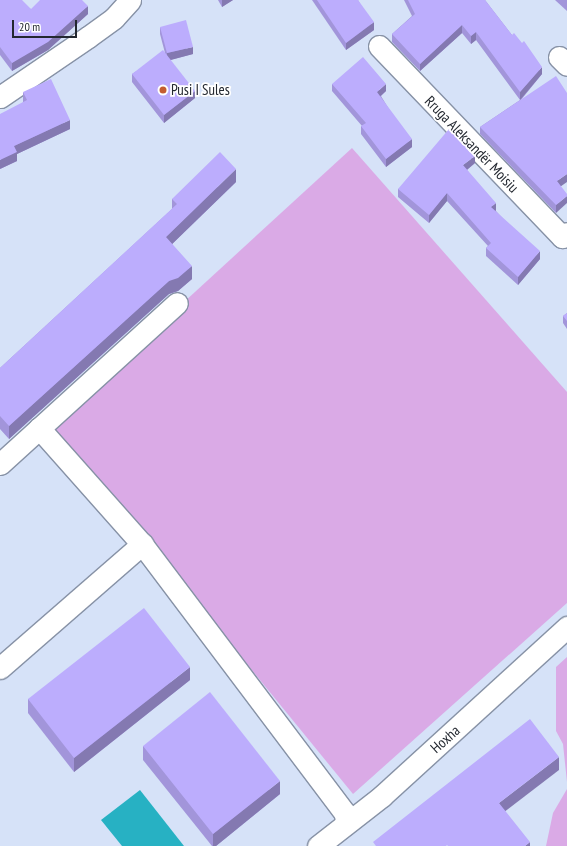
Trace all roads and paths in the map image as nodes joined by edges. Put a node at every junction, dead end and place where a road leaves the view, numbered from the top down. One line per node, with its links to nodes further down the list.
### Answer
1 (130, 0): 3 (street)
2 (378, 46): 4 (street, Rruga Aleksandër Moisiu)
3 (0, 97)
4 (564, 235)
5 (177, 303): 6 (street)
6 (39, 428): 7 (street); 8 (street)
7 (0, 464)
8 (142, 544): 10 (street); 11 (street)
9 (567, 627): 11 (street, Hoxha)
10 (0, 668)
11 (348, 818): 12 (street, Hoxha)
12 (318, 846)

